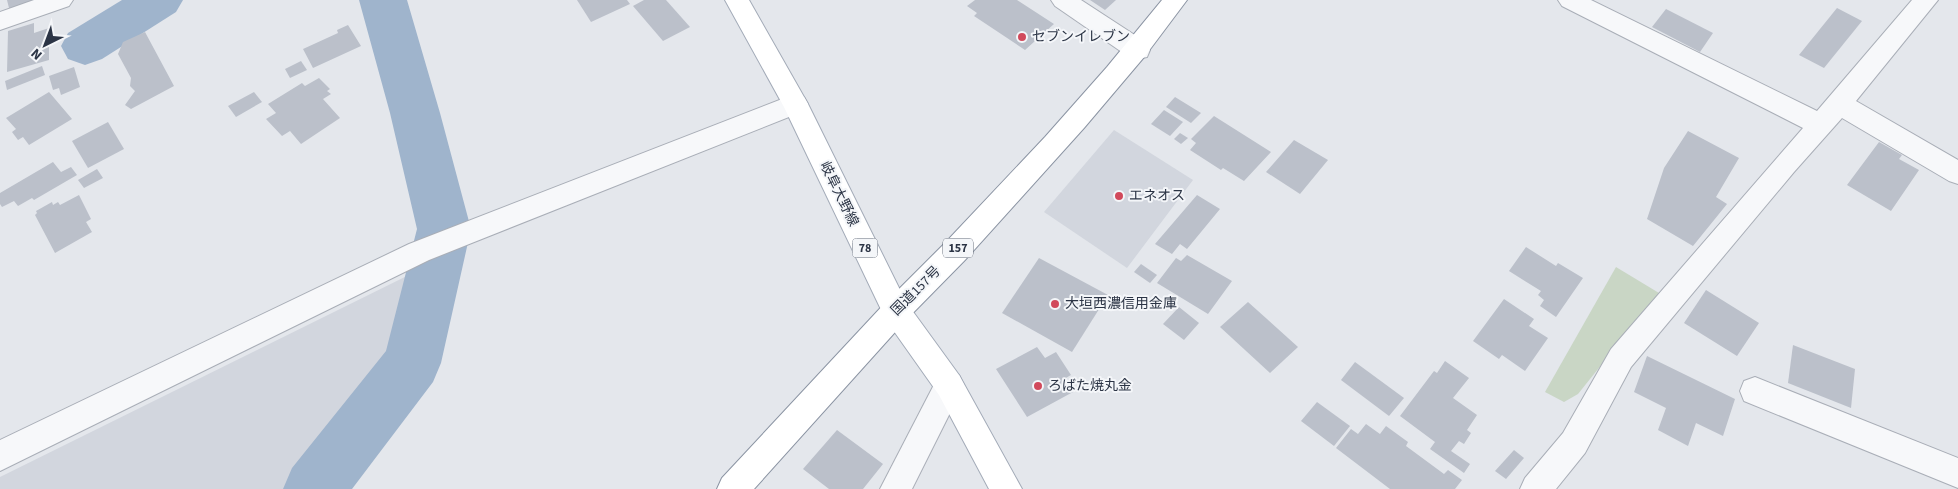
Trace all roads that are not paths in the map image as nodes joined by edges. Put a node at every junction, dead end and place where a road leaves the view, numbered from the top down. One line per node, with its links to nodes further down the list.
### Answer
1 (61, 0): 7 (street)
2 (737, 0): 9 (main road, 岐阜大野線 / 78)
3 (1063, 0): 8 (street)
4 (1175, 0): 8 (main road, 国道157号 / 157)
5 (1570, 0): 11 (street)
6 (1926, 0): 10 (street)
7 (0, 21)
8 (1138, 50): 13 (main road, 国道157号 / 157)
9 (795, 104): 13 (main road, 岐阜大野線 / 78); 16 (street)
10 (1840, 104): 11 (street); 12 (street)
11 (1821, 125): 21 (street)
12 (1958, 173)
13 (896, 311): 14 (main road, 岐阜大野線 / 78); 18 (main road, 国道157号 / 157)
14 (949, 386): 19 (street); 20 (main road, 岐阜大野線 / 78)
15 (1755, 391): 17 (street)
16 (0, 456)
17 (1958, 474)
18 (733, 489)
19 (896, 489)
20 (1006, 489)
21 (1536, 489)

